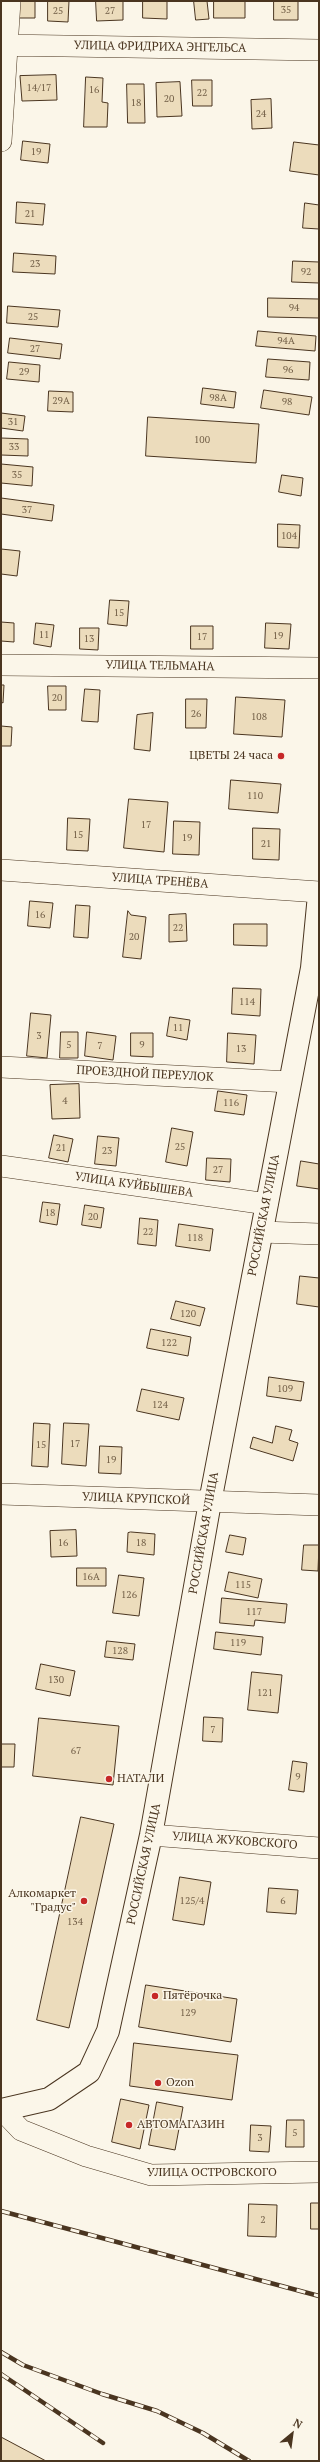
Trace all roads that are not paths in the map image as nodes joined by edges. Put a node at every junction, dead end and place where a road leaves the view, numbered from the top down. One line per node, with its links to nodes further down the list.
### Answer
1 (10, 1): 2 (street)
2 (4, 45): 3 (street, УЛИЦА ФРИДРИХА ЭНГЕЛЬСА); 4 (street)
3 (319, 50)
4 (1, 141)
5 (1, 665): 6 (street, УЛИЦА ТЕЛЬМАНА)
6 (319, 668)
7 (1, 870): 8 (street, УЛИЦА ТРЕНЁВА)
8 (319, 893): 9 (main road, РОССИЙСКАЯ УЛИЦА)
9 (315, 968): 11 (main road, РОССИЙСКАЯ УЛИЦА)
10 (1, 1067): 11 (street, ПРОЕЗДНОЙ ПЕРЕУЛОК)
11 (290, 1082): 13 (main road, РОССИЙСКАЯ УЛИЦА)
12 (1, 1166): 13 (street, УЛИЦА КУЙБЫШЕВА)
13 (267, 1204): 14 (main road, РОССИЙСКАЯ УЛИЦА)
14 (261, 1232): 15 (street); 17 (main road, РОССИЙСКАЯ УЛИЦА)
15 (319, 1234)
16 (1, 1494): 17 (street, УЛИЦА КРУПСКОЙ)
17 (210, 1502): 18 (street, УЛИЦА КРУПСКОЙ); 19 (main road, РОССИЙСКАЯ УЛИЦА)
18 (319, 1505)
19 (152, 1835): 20 (street, УЛИЦА ЖУКОВСКОГО); 21 (main road, РОССИЙСКАЯ УЛИЦА)
20 (319, 1848)
21 (2, 2110): 22 (street, УЛИЦА ОСТРОВСКОГО)
22 (319, 2172)

